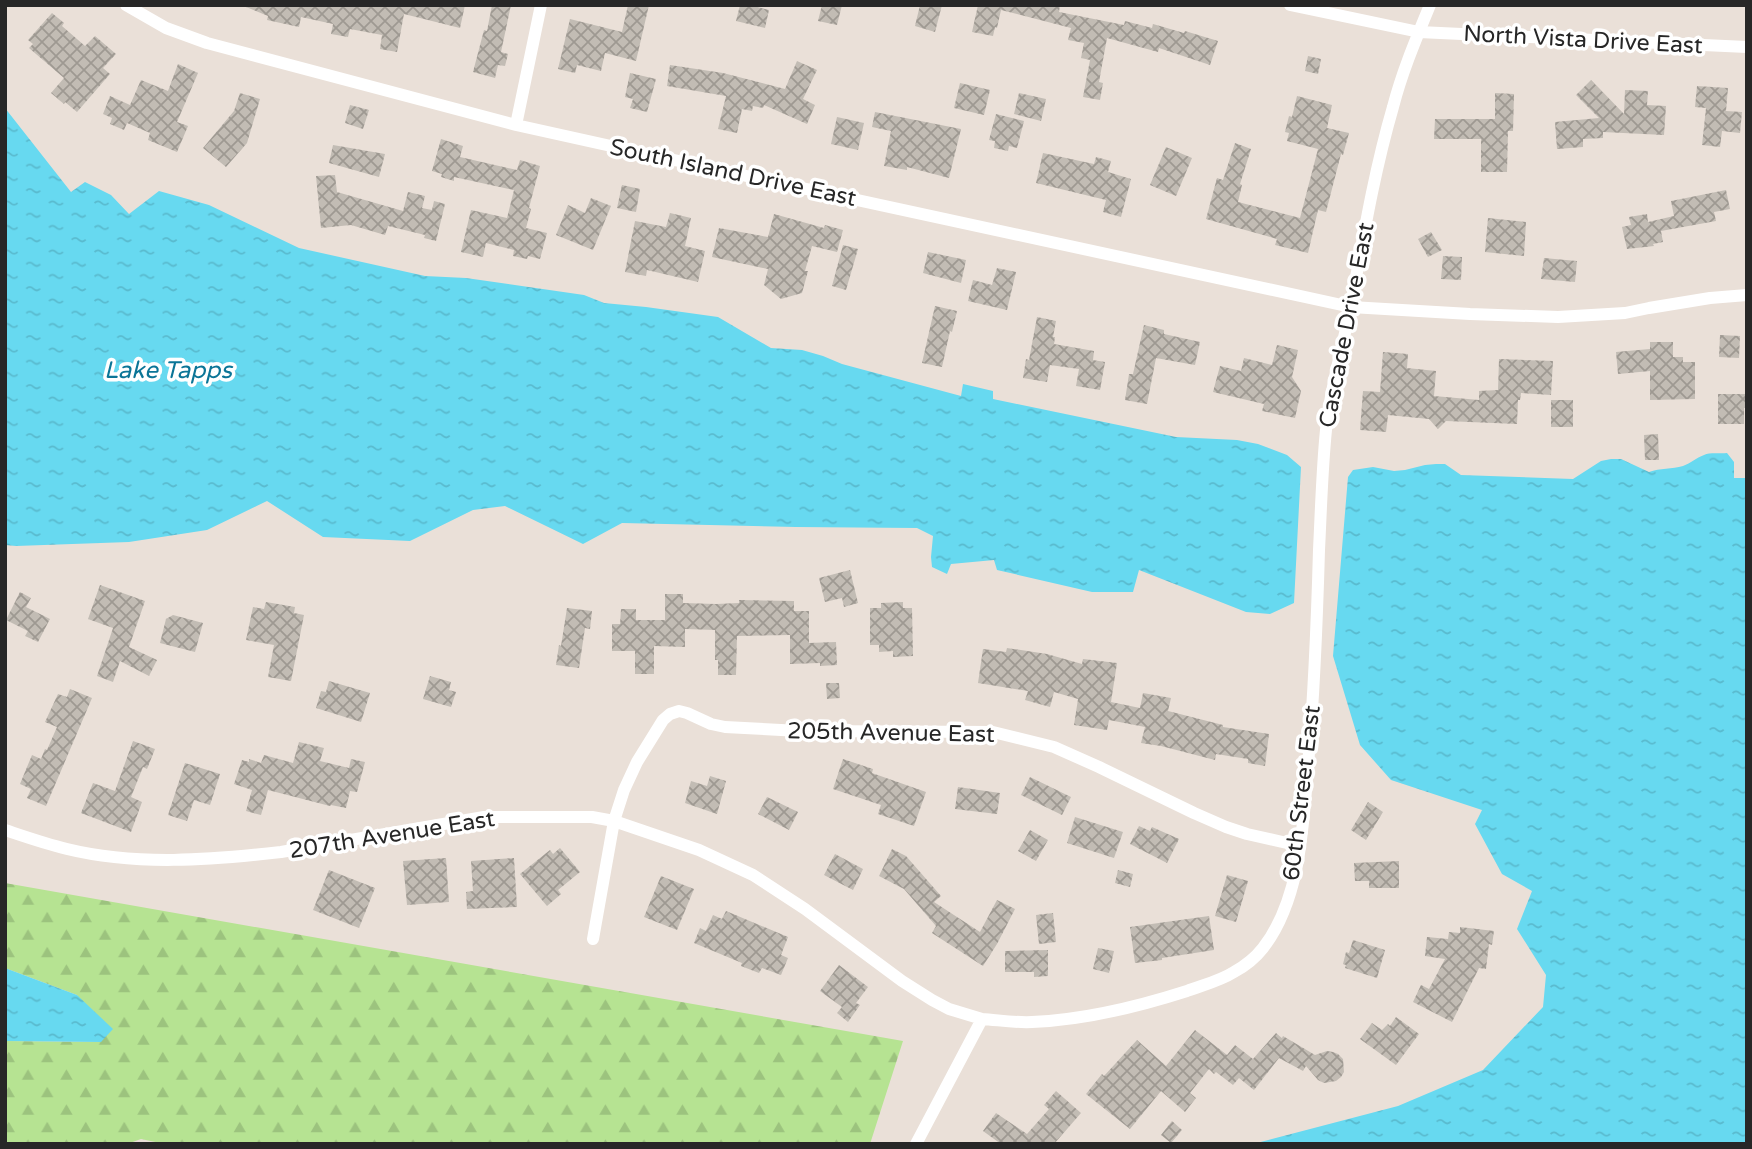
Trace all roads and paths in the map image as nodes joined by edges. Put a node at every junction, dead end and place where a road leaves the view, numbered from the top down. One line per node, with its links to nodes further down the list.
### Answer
1 (126, 5): 7 (street, South Island Drive East)
2 (541, 5): 7 (street)
3 (1290, 5): 5 (street, North Vista Drive East)
4 (1430, 5): 5 (street, Cascade Drive East)
5 (1419, 32): 6 (street, North Vista Drive East); 9 (street, Cascade Drive East)
6 (1747, 47)
7 (516, 125): 9 (street, South Island Drive East)
8 (1747, 295): 9 (street, South Island Drive East)
9 (1350, 306): 10 (street, Cascade Drive East)
10 (1315, 654): 13 (street, 60th Street East)
11 (614, 821): 12 (street, 207th Avenue East); 13 (street, 205th Avenue East); 14 (street, 205th Avenue East); 15 (street, 207th Avenue East)
12 (5, 830)
13 (1300, 846): 15 (street, 60th Street East)
14 (593, 939)
15 (982, 1019): 16 (street)
16 (916, 1144)

